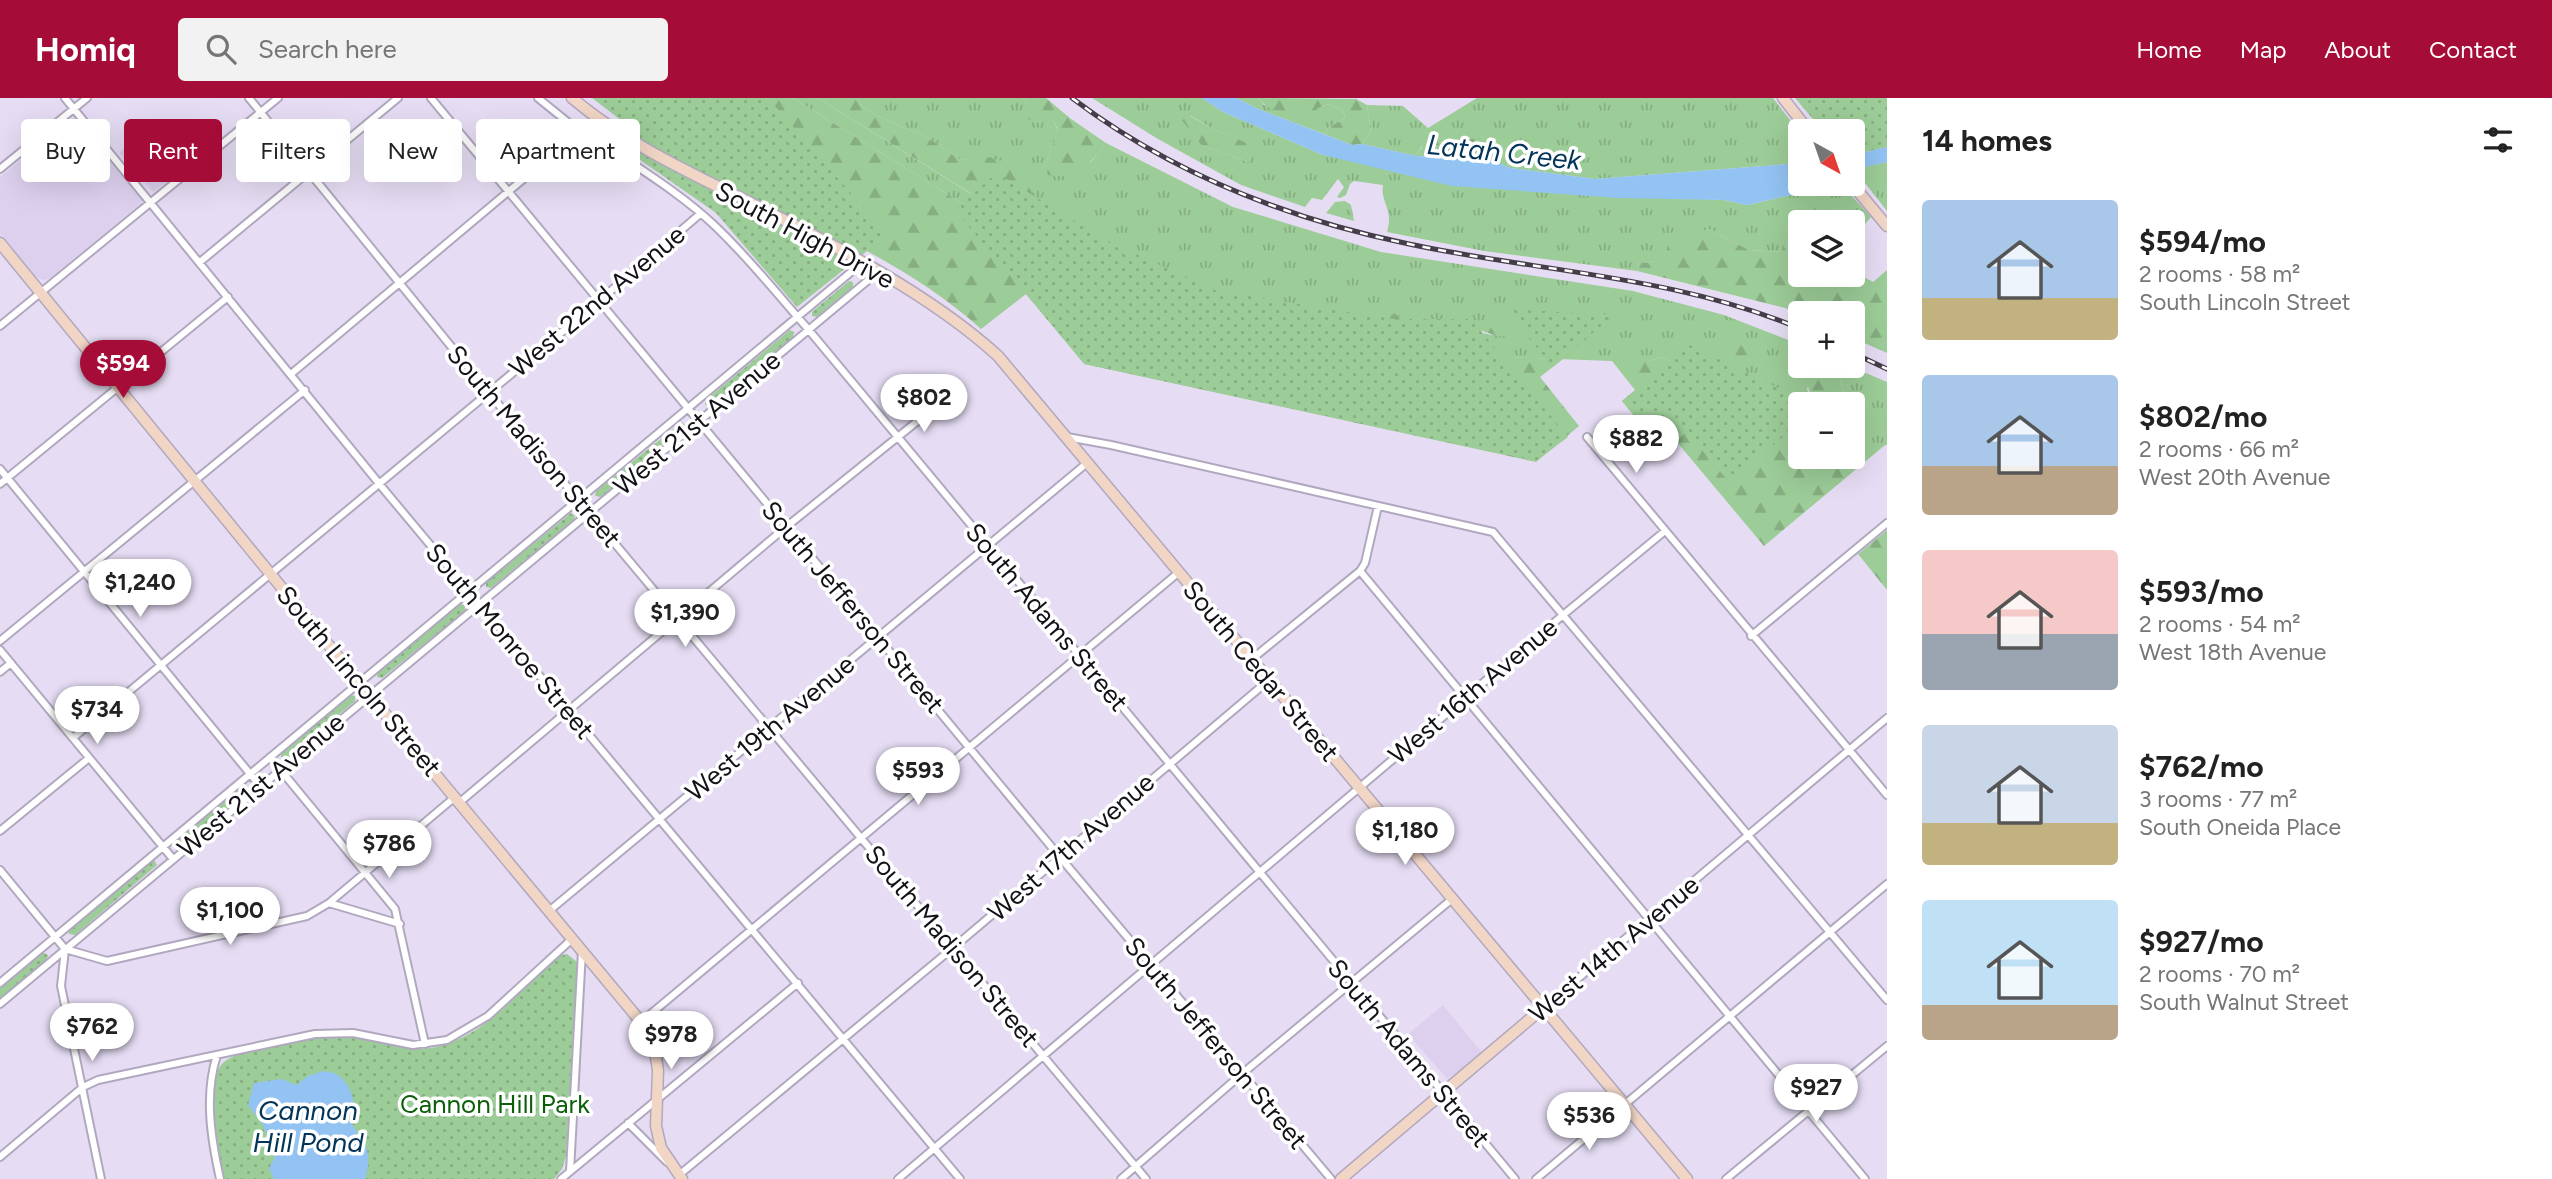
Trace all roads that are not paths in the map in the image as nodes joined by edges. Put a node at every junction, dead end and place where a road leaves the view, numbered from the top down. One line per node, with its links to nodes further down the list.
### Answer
1 (65, 98): 10 (street, South Monroe Street)
2 (87, 98): 10 (street)
3 (249, 98): 11 (street, South Madison Street)
4 (278, 98): 11 (street)
5 (398, 98): 16 (street)
6 (430, 98): 22 (street, South Jefferson Street)
7 (538, 98): 14 (street, South Adams Street)
8 (572, 98): 12 (main road, South High Drive)
9 (1783, 98): 15 (main road)
10 (74, 109): 17 (street); 24 (street, South Monroe Street)
11 (261, 113): 13 (street, South Madison Street); 24 (street)
12 (596, 118): 29 (main road, South High Drive)
13 (266, 119)
14 (564, 119)
15 (1800, 119)
16 (350, 138)
17 (0, 169)
18 (640, 170): 25 (street, South Adams Street)
19 (297, 182): 28 (street)
20 (315, 182): 31 (street, South Madison Street)
21 (520, 182): 22 (street)
22 (508, 192): 31 (street); 34 (street, South Jefferson Street)
23 (1862, 196): 26 (main road)
24 (151, 203): 28 (street, South Monroe Street); 32 (street)
25 (701, 214): 34 (street, West 22nd Avenue); 35 (street, South Adams Street)
26 (1887, 226)
27 (0, 243): 32 (main road, South Lincoln Street)
28 (200, 262): 33 (street, South Monroe Street)
29 (863, 262): 30 (main road, South High Drive); 35 (street, West 21st Avenue)
30 (878, 272): 37 (street, West 21st Avenue); 38 (main road, South High Drive)
31 (399, 283): 39 (street); 42 (street, South Madison Street)
32 (40, 293): 36 (street); 40 (main road, South Lincoln Street)
33 (228, 296): 39 (street, South Monroe Street); 40 (street)
34 (598, 301): 42 (street, West 22nd Avenue); 44 (street, South Jefferson Street)
35 (797, 317): 37 (street, South Adams Street); 44 (street, West 21st Avenue)
36 (0, 326)
37 (808, 330): 45 (street, West 21st Avenue); 46 (street, South Adams Street)
38 (998, 356): 47 (main road, South Cedar Street)
39 (291, 373): 41 (street, South Monroe Street)
40 (117, 387): 51 (street); 52 (main road, South Lincoln Street)
41 (305, 390): 52 (street); 54 (street, South Monroe Street)
42 (489, 393): 54 (street, West 22nd Avenue); 55 (street, South Madison Street)
43 (935, 407): 46 (street)
44 (688, 408): 45 (street, South Jefferson Street); 55 (street, West 21st Avenue)
45 (698, 421): 57 (street, West 21st Avenue); 59 (street, South Jefferson Street)
46 (897, 436): 59 (street); 61 (street, South Adams Street)
47 (1066, 437): 49 (main road, South Cedar Street); 56 (street)
48 (1587, 437): 60 (street)
49 (1087, 463): 61 (street, West 19th Avenue); 64 (main road, South Cedar Street)
50 (0, 469): 51 (street)
51 (7, 478): 53 (street); 63 (street)
52 (195, 480): 63 (street); 65 (main road, South Lincoln Street)
53 (0, 484)
54 (380, 484): 65 (street, West 22nd Avenue); 66 (street, South Monroe Street)
55 (578, 499): 57 (street, South Madison Street); 66 (street, West 21st Avenue)
56 (1378, 506): 62 (street); 68 (street)
57 (590, 512): 67 (street, West 21st Avenue); 69 (street, South Madison Street)
58 (1887, 523): 70 (street)
59 (786, 527): 69 (street); 71 (street, South Jefferson Street)
60 (1665, 531): 68 (street, West 16th Avenue); 70 (street)
61 (987, 546): 71 (street, West 19th Avenue); 74 (street, South Adams Street)
62 (1360, 570): 75 (street); 82 (street)
63 (84, 572): 72 (street); 77 (street)
64 (1178, 573): 74 (street); 75 (main road, South Cedar Street)
65 (271, 575): 77 (street, West 22nd Avenue); 80 (main road, South Lincoln Street)
66 (468, 591): 67 (street, South Monroe Street); 80 (street, West 21st Avenue)
67 (479, 603): 81 (street, West 21st Avenue); 83 (street, South Monroe Street)
68 (1563, 615): 82 (street, West 16th Avenue); 100 (street)
69 (677, 620): 83 (street); 85 (street, South Madison Street)
70 (1751, 636): 88 (street)
71 (878, 638): 85 (street, West 19th Avenue); 87 (street, South Jefferson Street)
72 (0, 641)
73 (0, 650): 76 (street)
74 (1079, 654): 87 (street); 91 (street, South Adams Street)
75 (1252, 659): 79 (main road, South Cedar Street)
76 (11, 663): 78 (street); 86 (street)
77 (161, 665): 86 (street, West 22nd Avenue); 93 (street)
78 (0, 672)
79 (1269, 680): 91 (street, West 17th Avenue); 95 (main road, South Cedar Street)
80 (359, 682): 81 (main road, South Lincoln Street); 89 (street, West 21st Avenue)
81 (369, 695): 92 (street, West 21st Avenue); 97 (main road, South Lincoln Street)
82 (1464, 698): 95 (street, West 16th Avenue); 112 (street)
83 (568, 709): 97 (street); 98 (street, South Monroe Street)
84 (1887, 718): 88 (street, West 14th Avenue)
85 (771, 729): 98 (street, West 19th Avenue); 101 (street, South Madison Street)
86 (73, 738): 90 (street)
87 (968, 747): 101 (street); 103 (street, South Jefferson Street)
88 (1849, 750): 96 (street); 100 (street, West 14th Avenue)
89 (270, 757): 92 (street); 93 (street, West 21st Avenue)
90 (89, 758): 99 (street); 102 (street)
91 (1169, 763): 103 (street, West 17th Avenue); 107 (street, South Adams Street)
92 (280, 770): 94 (street, West 21st Avenue); 106 (street)
93 (250, 774): 94 (street); 102 (street, West 21st Avenue)
94 (260, 786): 104 (street, West 21st Avenue)
95 (1359, 788): 107 (street, West 16th Avenue); 109 (main road, South Cedar Street)
96 (1887, 795)
97 (458, 799): 106 (street); 111 (main road, South Lincoln Street)
98 (659, 820): 111 (street, West 19th Avenue); 114 (street, South Monroe Street)
99 (0, 831)
100 (1750, 835): 112 (street, West 14th Avenue); 115 (street)
101 (862, 837): 114 (street); 119 (street, South Madison Street)
102 (163, 846): 104 (street); 116 (street, West 21st Avenue)
103 (1060, 857): 119 (street, West 17th Avenue); 121 (street, South Jefferson Street)
104 (173, 859): 118 (street, West 21st Avenue)
105 (0, 870): 116 (street)
106 (365, 872): 110 (street); 113 (street)
107 (1258, 873): 121 (street, West 16th Avenue); 124 (street, South Adams Street)
108 (1887, 884): 115 (street)
109 (1451, 900): 124 (street); 127 (main road, South Cedar Street)
110 (329, 903): 113 (street); 118 (street)
111 (549, 911): 117 (main road, South Lincoln Street)
112 (1650, 919): 127 (street, West 14th Avenue); 128 (street)
113 (400, 924): 131 (street)
114 (752, 928): 123 (street, South Monroe Street); 129 (street)
115 (1831, 932): 125 (street); 128 (street)
116 (55, 936): 118 (street); 122 (street, West 21st Avenue)
117 (572, 939): 120 (main road, South Lincoln Street); 131 (street)
118 (65, 948): 126 (street, West 21st Avenue); 136 (street)
119 (953, 948): 130 (street, West 17th Avenue); 134 (street, South Madison Street)
120 (582, 951): 129 (main road, South Lincoln Street); 145 (street)
121 (1150, 964): 134 (street, West 16th Avenue); 135 (street, South Jefferson Street)
122 (0, 983)
123 (798, 983): 130 (street, South Monroe Street); 138 (street)
124 (1351, 984): 135 (street); 137 (street, South Adams Street)
125 (1887, 1000)
126 (0, 1004)
127 (1543, 1008): 137 (main road, West 14th Avenue); 139 (main road, South Cedar Street)
128 (1731, 1015): 139 (street); 140 (street)
129 (641, 1022): 138 (main road, South Lincoln Street)
130 (845, 1039): 142 (street, South Monroe Street); 146 (street, West 17th Avenue)
131 (425, 1044): 133 (street)
132 (1887, 1046): 140 (street)
133 (217, 1055): 136 (street); 148 (street)
134 (1044, 1055): 142 (street, West 16th Avenue); 144 (street, South Madison Street)
135 (1243, 1073): 144 (street); 154 (street, South Jefferson Street)
136 (83, 1087): 143 (street); 147 (street)
137 (1443, 1092): 155 (main road, West 14th Avenue); 156 (street, South Adams Street)
138 (658, 1100): 141 (street); 146 (main road, South Lincoln Street)
139 (1624, 1104): 157 (street); 158 (main road, South Cedar Street)
140 (1809, 1111): 159 (street); 160 (street)
141 (628, 1123): 145 (street); 146 (street)
142 (935, 1148): 150 (street, West 16th Avenue); 151 (street, South Monroe Street)
143 (0, 1157)
144 (1136, 1166): 152 (street); 153 (street, South Madison Street)
145 (570, 1171): 149 (street)
146 (681, 1178)
147 (101, 1179)
148 (220, 1179)
149 (561, 1179)
150 (898, 1179)
151 (960, 1179)
152 (1121, 1179)
153 (1146, 1179)
154 (1331, 1179)
155 (1341, 1179)
156 (1515, 1179)
157 (1536, 1179)
158 (1687, 1179)
159 (1726, 1179)
160 (1865, 1179)

